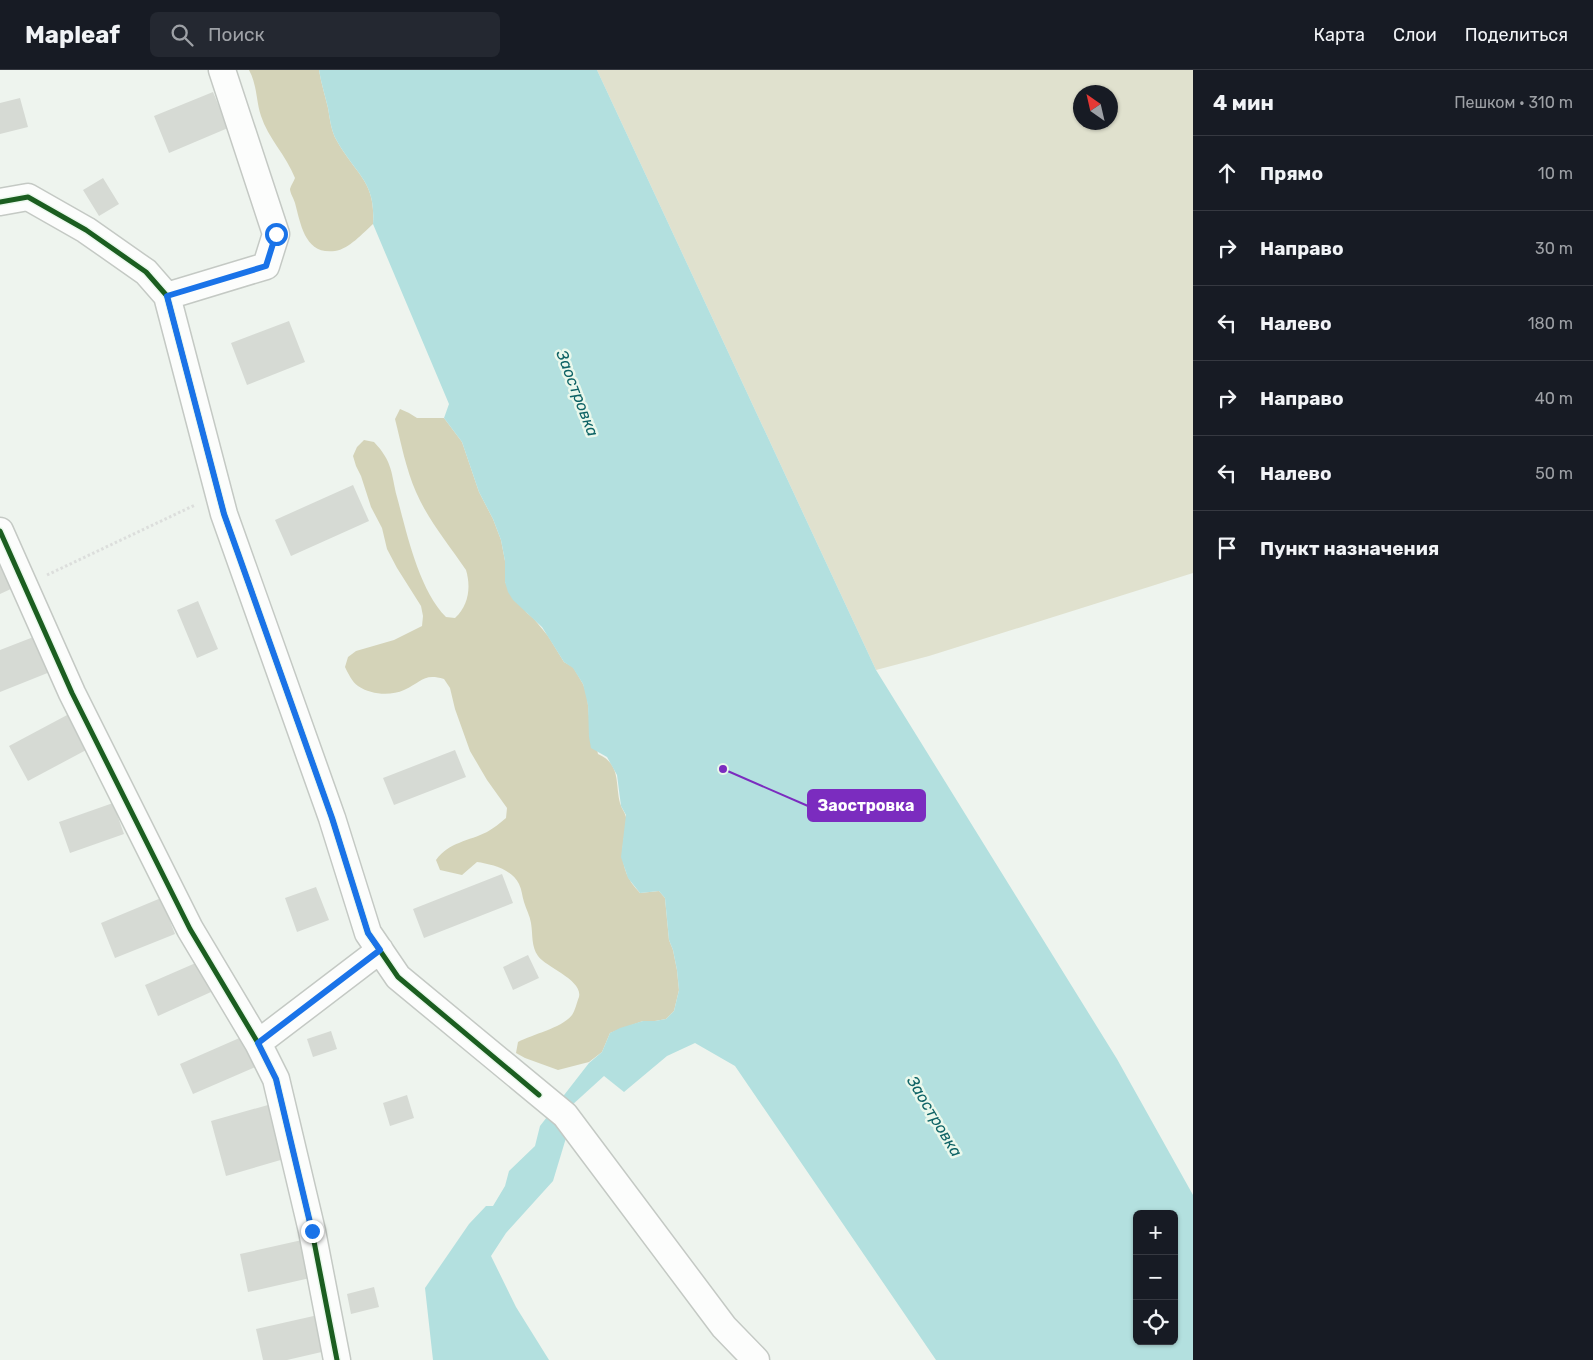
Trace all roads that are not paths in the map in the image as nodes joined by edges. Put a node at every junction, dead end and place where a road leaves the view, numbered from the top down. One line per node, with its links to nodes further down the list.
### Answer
1 (222, 70): 3 (street)
2 (0, 202): 3 (street)
3 (167, 296): 5 (street)
4 (0, 531): 6 (street)
5 (380, 950): 6 (street); 8 (street)
6 (258, 1043): 7 (street)
7 (337, 1360)
8 (756, 1360)

